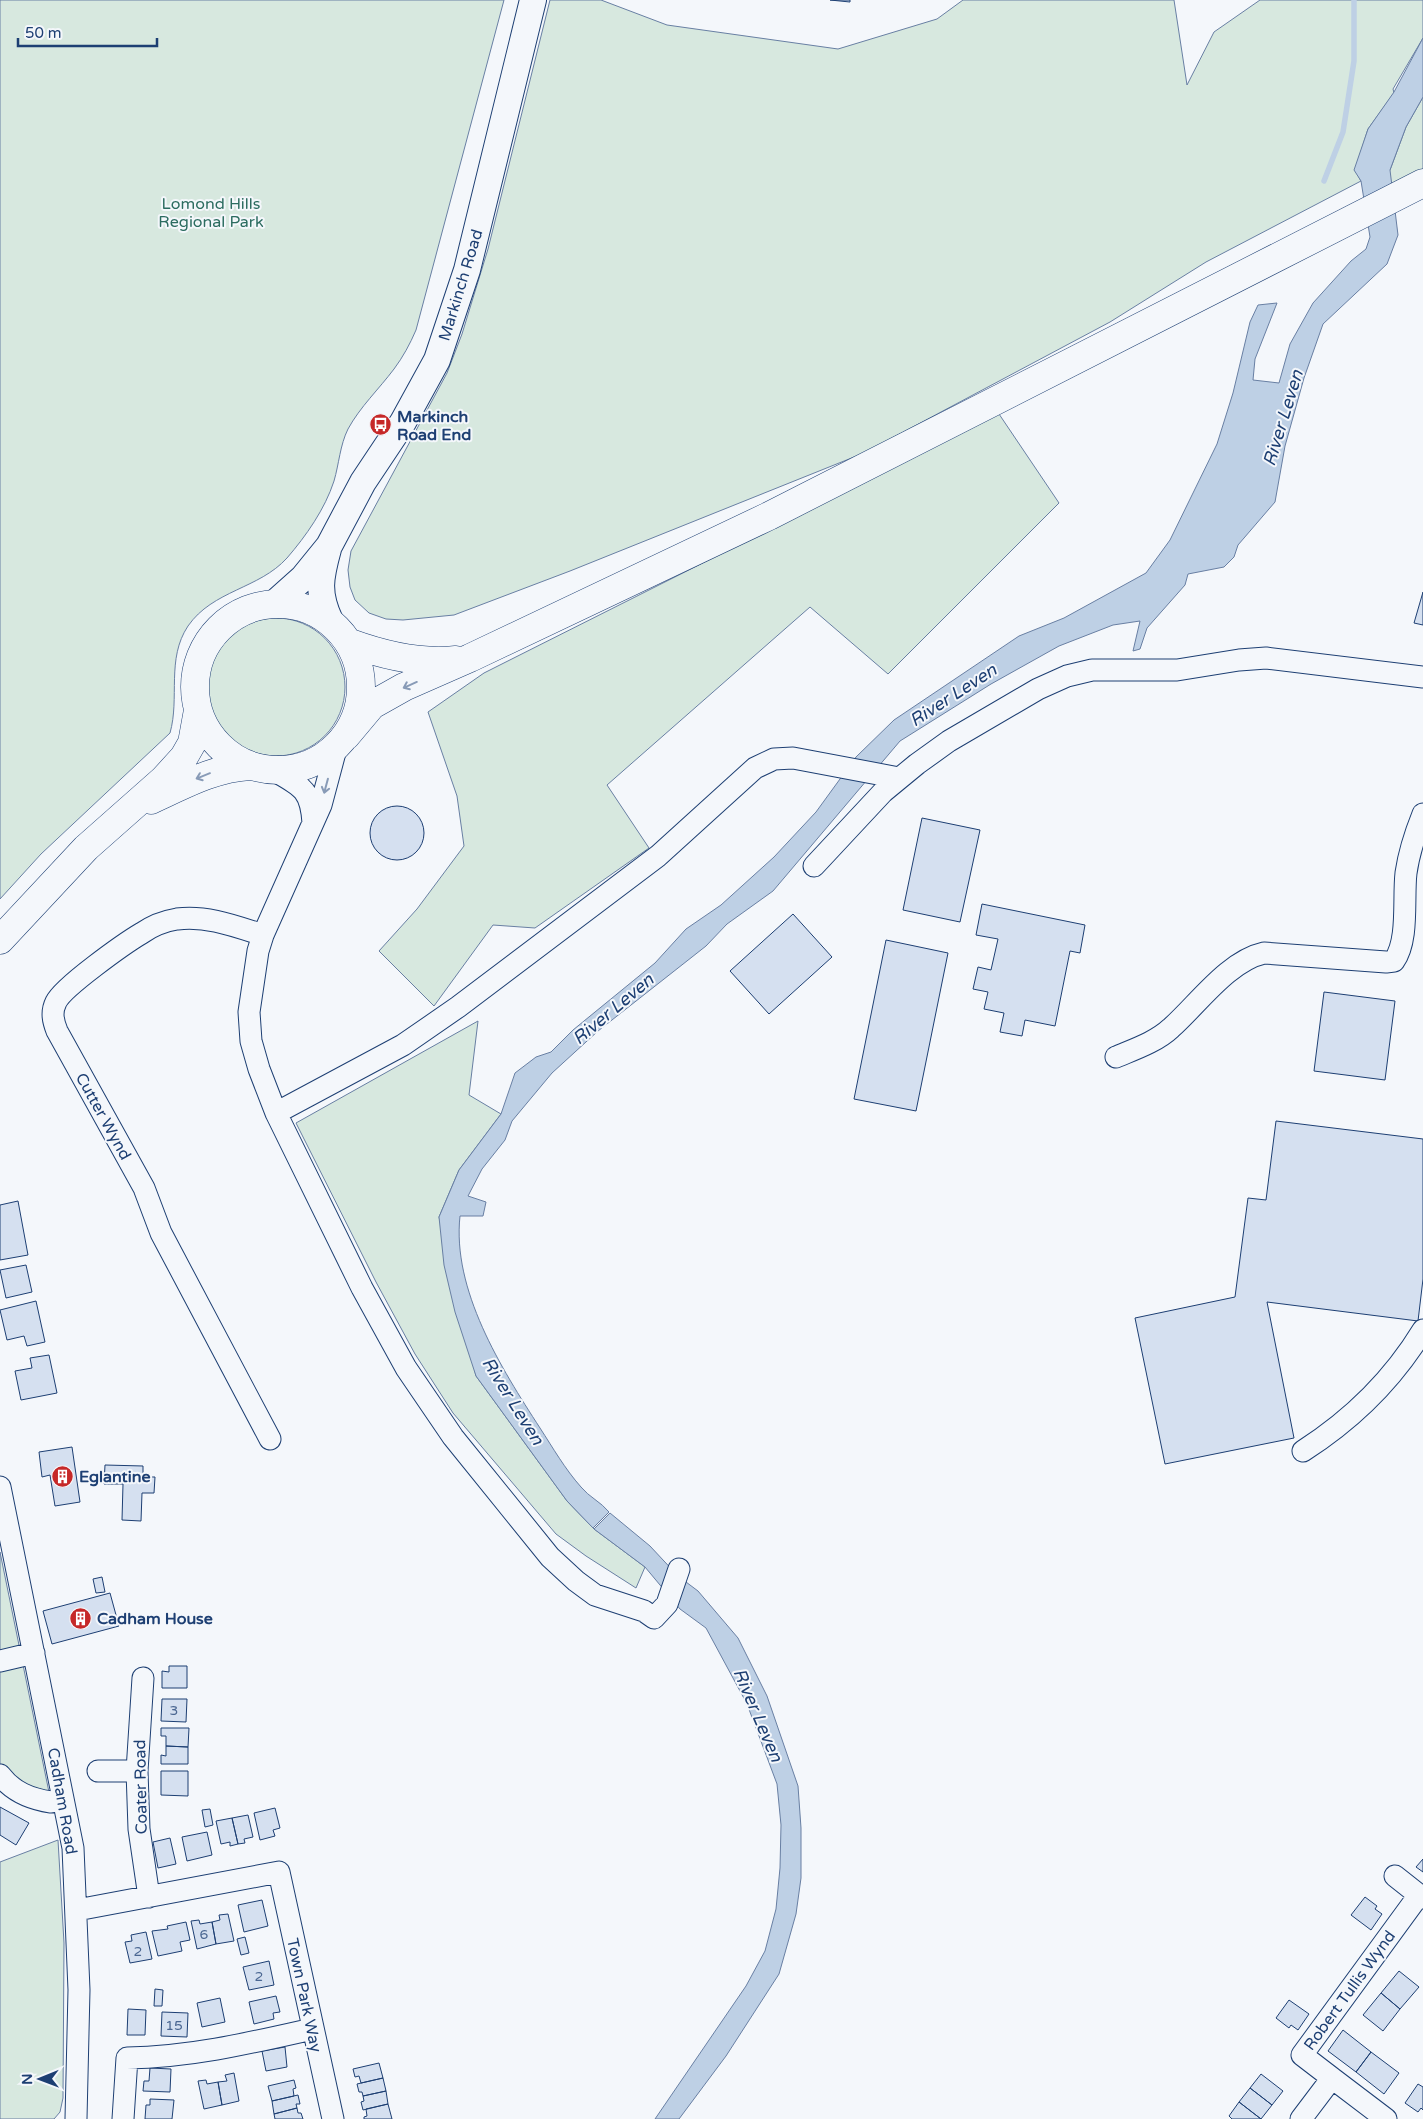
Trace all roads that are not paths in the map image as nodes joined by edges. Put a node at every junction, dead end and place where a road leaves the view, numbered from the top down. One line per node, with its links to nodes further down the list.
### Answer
1 (533, 0): 3 (main road, Markinch Road)
2 (1423, 183): 7 (highway)
3 (328, 546): 4 (main road, Markinch Road); 5 (main road, Markinch Road)
4 (275, 603): 5 (highway); 9 (highway)
5 (330, 620): 6 (highway)
6 (350, 643): 7 (highway); 10 (highway)
7 (470, 658): 10 (highway, one-way to 10)
8 (1423, 677): 12 (street)
9 (198, 710): 11 (highway); 14 (highway)
10 (342, 741): 11 (highway); 15 (street, one-way to 15)
11 (262, 768): 14 (highway, one-way to 14); 15 (street)
12 (893, 777): 16 (street); 20 (street)
13 (1423, 814): 19 (street)
14 (121, 816): 18 (highway)
15 (313, 826): 17 (street)
16 (814, 866)
17 (263, 935): 20 (street); 22 (street, Cutter Wynd)
18 (0, 940)
19 (1116, 1057)
20 (279, 1120): 25 (street)
21 (1423, 1330): 23 (street)
22 (270, 1440)
23 (1303, 1451)
24 (0, 1488): 26 (street, Cadham Road)
25 (679, 1569)
26 (34, 1653): 27 (street); 36 (street, Cadham Road)
27 (0, 1661)
28 (143, 1678): 30 (street, Coater Road)
29 (98, 1771): 30 (street)
30 (137, 1771): 34 (street, Coater Road)
31 (0, 1775): 32 (street)
32 (51, 1802)
33 (1395, 1876): 35 (street, Robert Tullis Wynd)
34 (149, 1896): 36 (street); 37 (street, Town Park Way)
35 (1421, 1896): 38 (street, Robert Tullis Wynd)
36 (77, 1910): 39 (street, Cadham Road)
37 (312, 2029): 40 (street); 41 (street, Town Park Way)
38 (1332, 2078): 42 (street); 43 (street)
39 (76, 2119)
40 (123, 2119)
41 (333, 2119)
42 (1301, 2119)
43 (1386, 2119)

